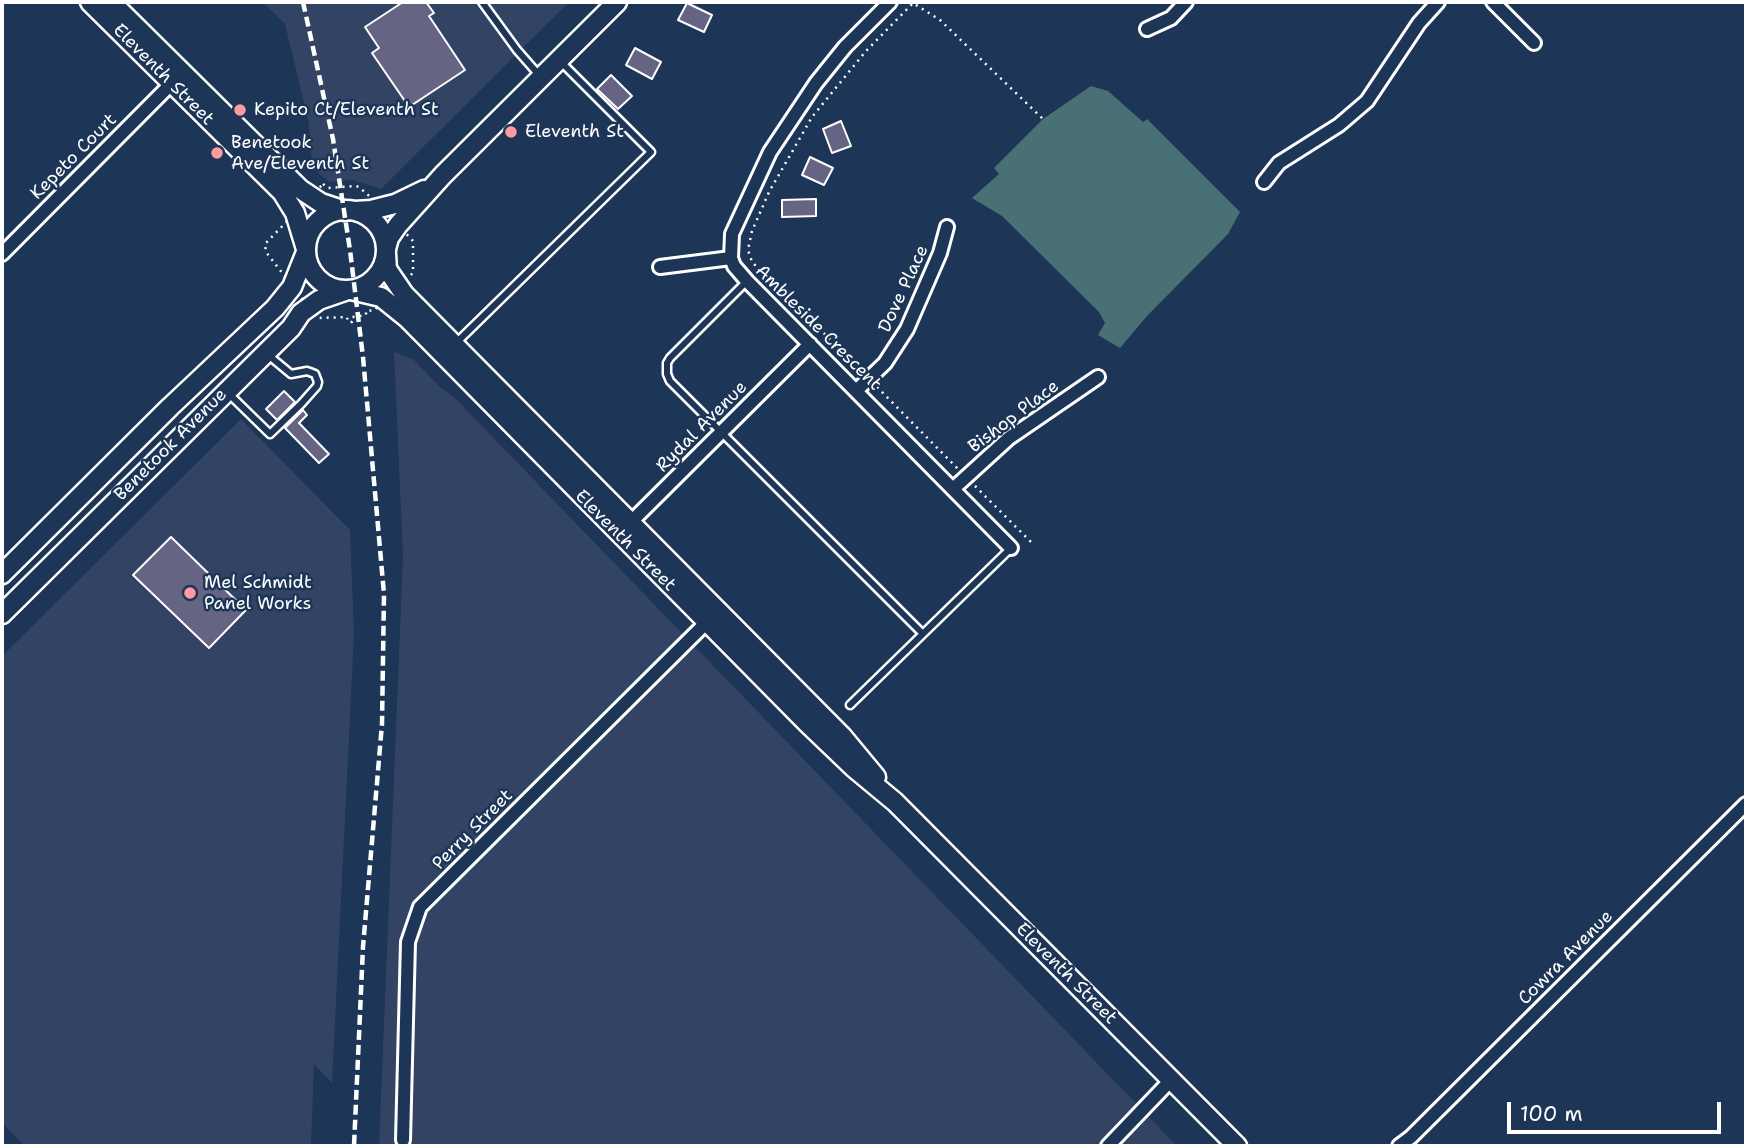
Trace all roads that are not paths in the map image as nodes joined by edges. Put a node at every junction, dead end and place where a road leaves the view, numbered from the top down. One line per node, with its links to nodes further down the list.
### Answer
1 (90, 2): 13 (main road, Eleventh Street)
2 (111, 2): 13 (main road, Eleventh Street)
3 (482, 2): 12 (lane)
4 (617, 2): 11 (main road)
5 (890, 2): 21 (street)
6 (1186, 2): 9 (street)
7 (1438, 2): 15 (street)
8 (1493, 2): 10 (street)
9 (1147, 29)
10 (1534, 43)
11 (559, 60): 12 (main road); 27 (lane)
12 (541, 77): 14 (main road)
13 (177, 78): 16 (main road, Eleventh Street); 18 (main road, Eleventh Street); 20 (street, Kepeto Court)
14 (443, 175): 16 (main road); 19 (main road)
15 (1264, 183)
16 (348, 211): 18 (main road); 19 (main road)
17 (947, 228): 31 (street, Dove Place)
18 (306, 251): 24 (main road); 32 (main road, Benetook Avenue)
19 (386, 252): 24 (main road); 25 (main road, Eleventh Street)
20 (2, 254)
21 (731, 258): 22 (street); 23 (street, Ambleside Crescent)
22 (660, 267)
23 (747, 281): 26 (street, Ambleside Crescent); 34 (lane)
24 (350, 290): 25 (main road); 28 (main road, Benetook Avenue)
25 (391, 292): 27 (main road, Eleventh Street)
26 (810, 344): 31 (street, Ambleside Crescent); 34 (street, Rydal Avenue)
27 (448, 351): 36 (main road, Eleventh Street)
28 (266, 352): 30 (main road, Benetook Avenue); 30 (lane)
29 (1098, 377): 35 (street, Bishop Place)
30 (226, 391): 33 (main road, Benetook Avenue)
31 (856, 391): 35 (street, Ambleside Crescent)
32 (170, 407): 33 (main road); 38 (main road, Benetook Avenue)
33 (190, 426): 39 (main road, Benetook Avenue)
34 (722, 432): 36 (street, Rydal Avenue); 41 (lane)
35 (953, 489): 37 (street, Ambleside Crescent)
36 (624, 529): 40 (main road, Eleventh Street)
37 (1011, 548): 41 (lane)
38 (6, 567)
39 (2, 614)
40 (712, 617): 44 (main road, Eleventh Street); 45 (street, Perry Street)
41 (922, 633): 42 (lane)
42 (850, 705)
43 (1746, 804): 46 (street, Cowra Avenue)
44 (1171, 1080): 47 (street); 48 (main road, Eleventh Street)
45 (403, 1140)
46 (1408, 1142): 49 (street, Cowra Avenue)
47 (1108, 1146)
48 (1237, 1146)
49 (1399, 1146)

